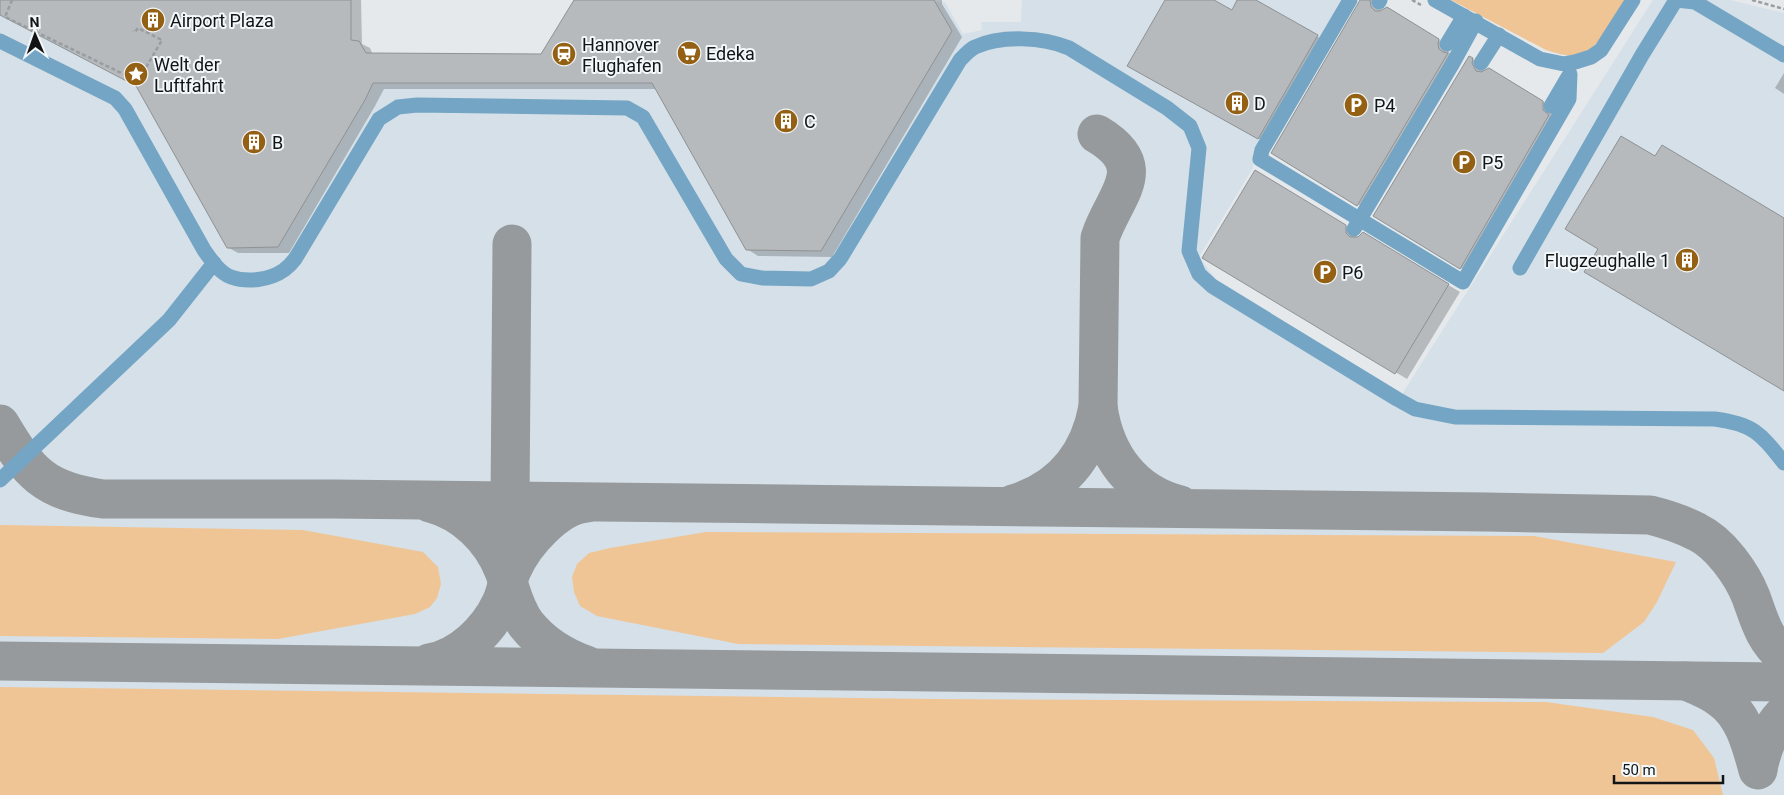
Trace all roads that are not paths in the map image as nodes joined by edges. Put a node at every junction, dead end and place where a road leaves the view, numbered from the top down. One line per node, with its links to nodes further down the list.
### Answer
1 (1350, 0): 12 (street)
2 (1434, 0): 4 (street)
3 (1634, 0): 10 (street)
4 (1470, 19): 5 (street); 7 (street); 12 (street)
5 (1499, 35): 9 (street); 10 (street)
6 (0, 41): 13 (street)
7 (1447, 44)
8 (1784, 55): 14 (street)
9 (1481, 63)
10 (1572, 68): 11 (street); 12 (street)
11 (1551, 106)
12 (1357, 224)
13 (214, 263): 15 (street); 16 (street)
14 (1520, 268)
15 (1784, 463)
16 (0, 480)

